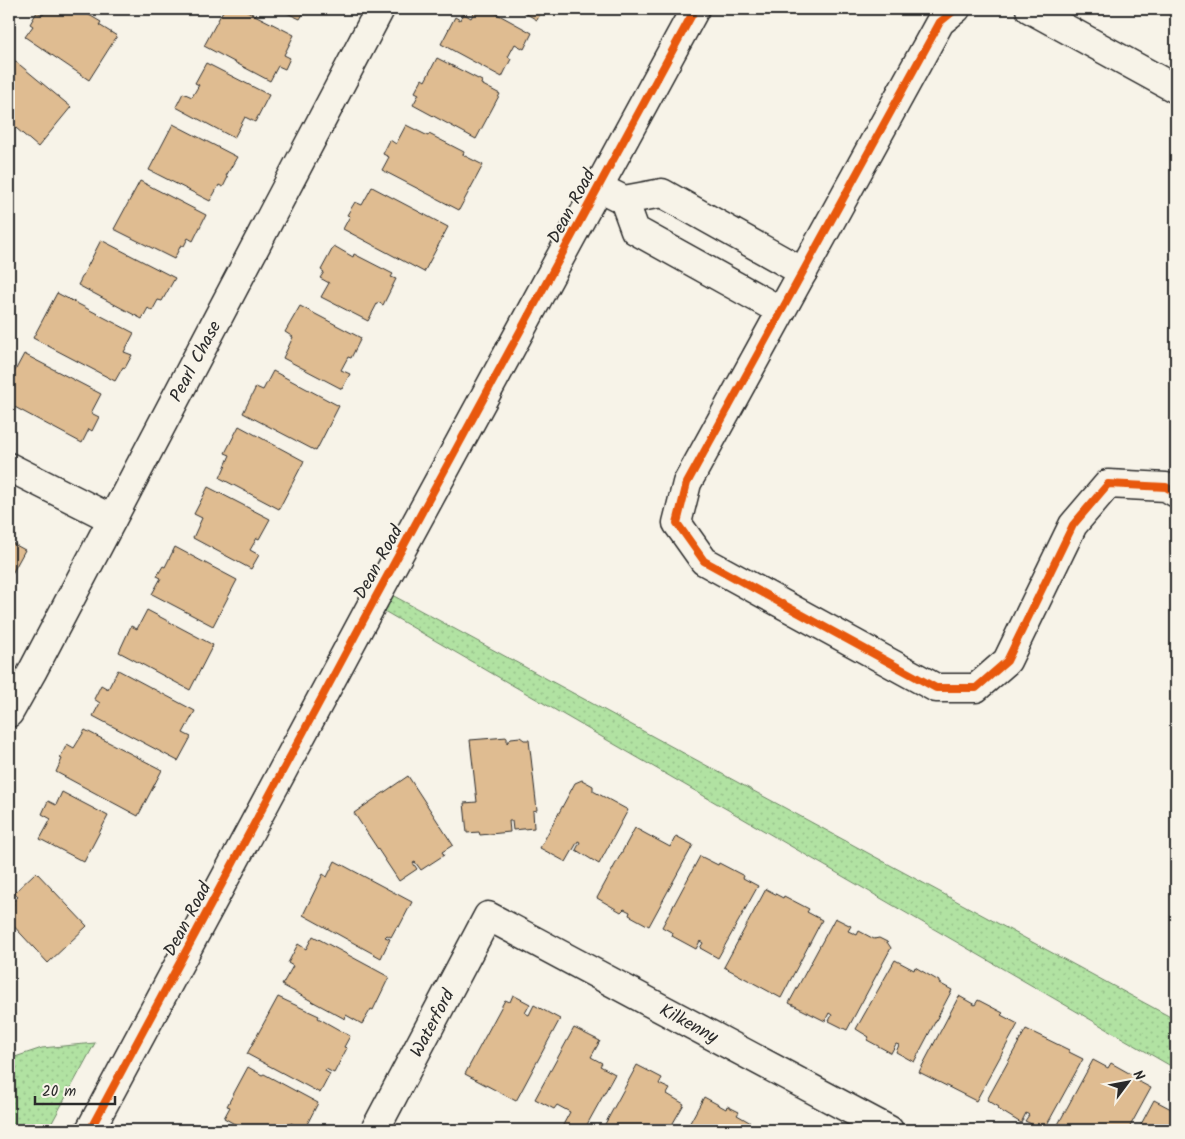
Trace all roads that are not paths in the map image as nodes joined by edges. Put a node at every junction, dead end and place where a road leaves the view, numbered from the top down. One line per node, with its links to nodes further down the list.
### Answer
1 (380, 9): 12 (street, Pearl Chase)
2 (695, 9): 6 (street, Dean Road)
3 (956, 9): 8 (street)
4 (1030, 9): 5 (street)
5 (1176, 89)
6 (598, 187): 7 (street); 15 (street, Dean Road)
7 (624, 200): 8 (street); 9 (street)
8 (803, 272): 9 (street)
9 (781, 311): 11 (street)
10 (9, 467): 12 (street)
11 (1176, 493)
12 (112, 519): 13 (street, Pearl Chase)
13 (9, 713)
14 (488, 916): 16 (street, Waterford); 17 (street, Kilkenny)
15 (90, 1130)
16 (375, 1130)
17 (889, 1130)

